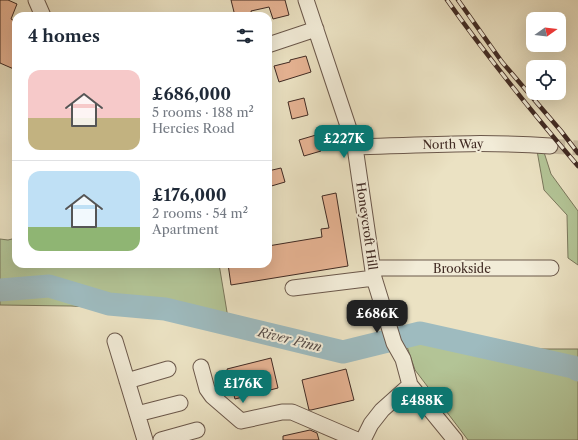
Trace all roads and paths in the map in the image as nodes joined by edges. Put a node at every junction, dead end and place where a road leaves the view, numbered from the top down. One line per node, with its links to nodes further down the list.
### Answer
1 (36, 0): 3 (street)
2 (306, 0): 4 (street, Honeycroft Hill)
3 (41, 12)
4 (316, 29): 5 (street); 7 (street, Honeycroft Hill)
5 (272, 44)
6 (550, 146): 7 (street, North Way)
7 (355, 147): 9 (street, Honeycroft Hill)
8 (551, 268): 9 (street, Brookside)
9 (374, 273): 10 (street, Brookside); 15 (street, Honeycroft Hill)
10 (293, 288)
11 (115, 341): 14 (street)
12 (201, 367): 21 (street)
13 (168, 369): 14 (street)
14 (127, 381): 17 (street)
15 (410, 385): 22 (street); 23 (street)
16 (180, 403): 17 (street)
17 (137, 414): 19 (street)
18 (197, 430): 20 (street)
19 (145, 440)
20 (161, 440)
21 (357, 440)
22 (363, 440)
23 (455, 440)

